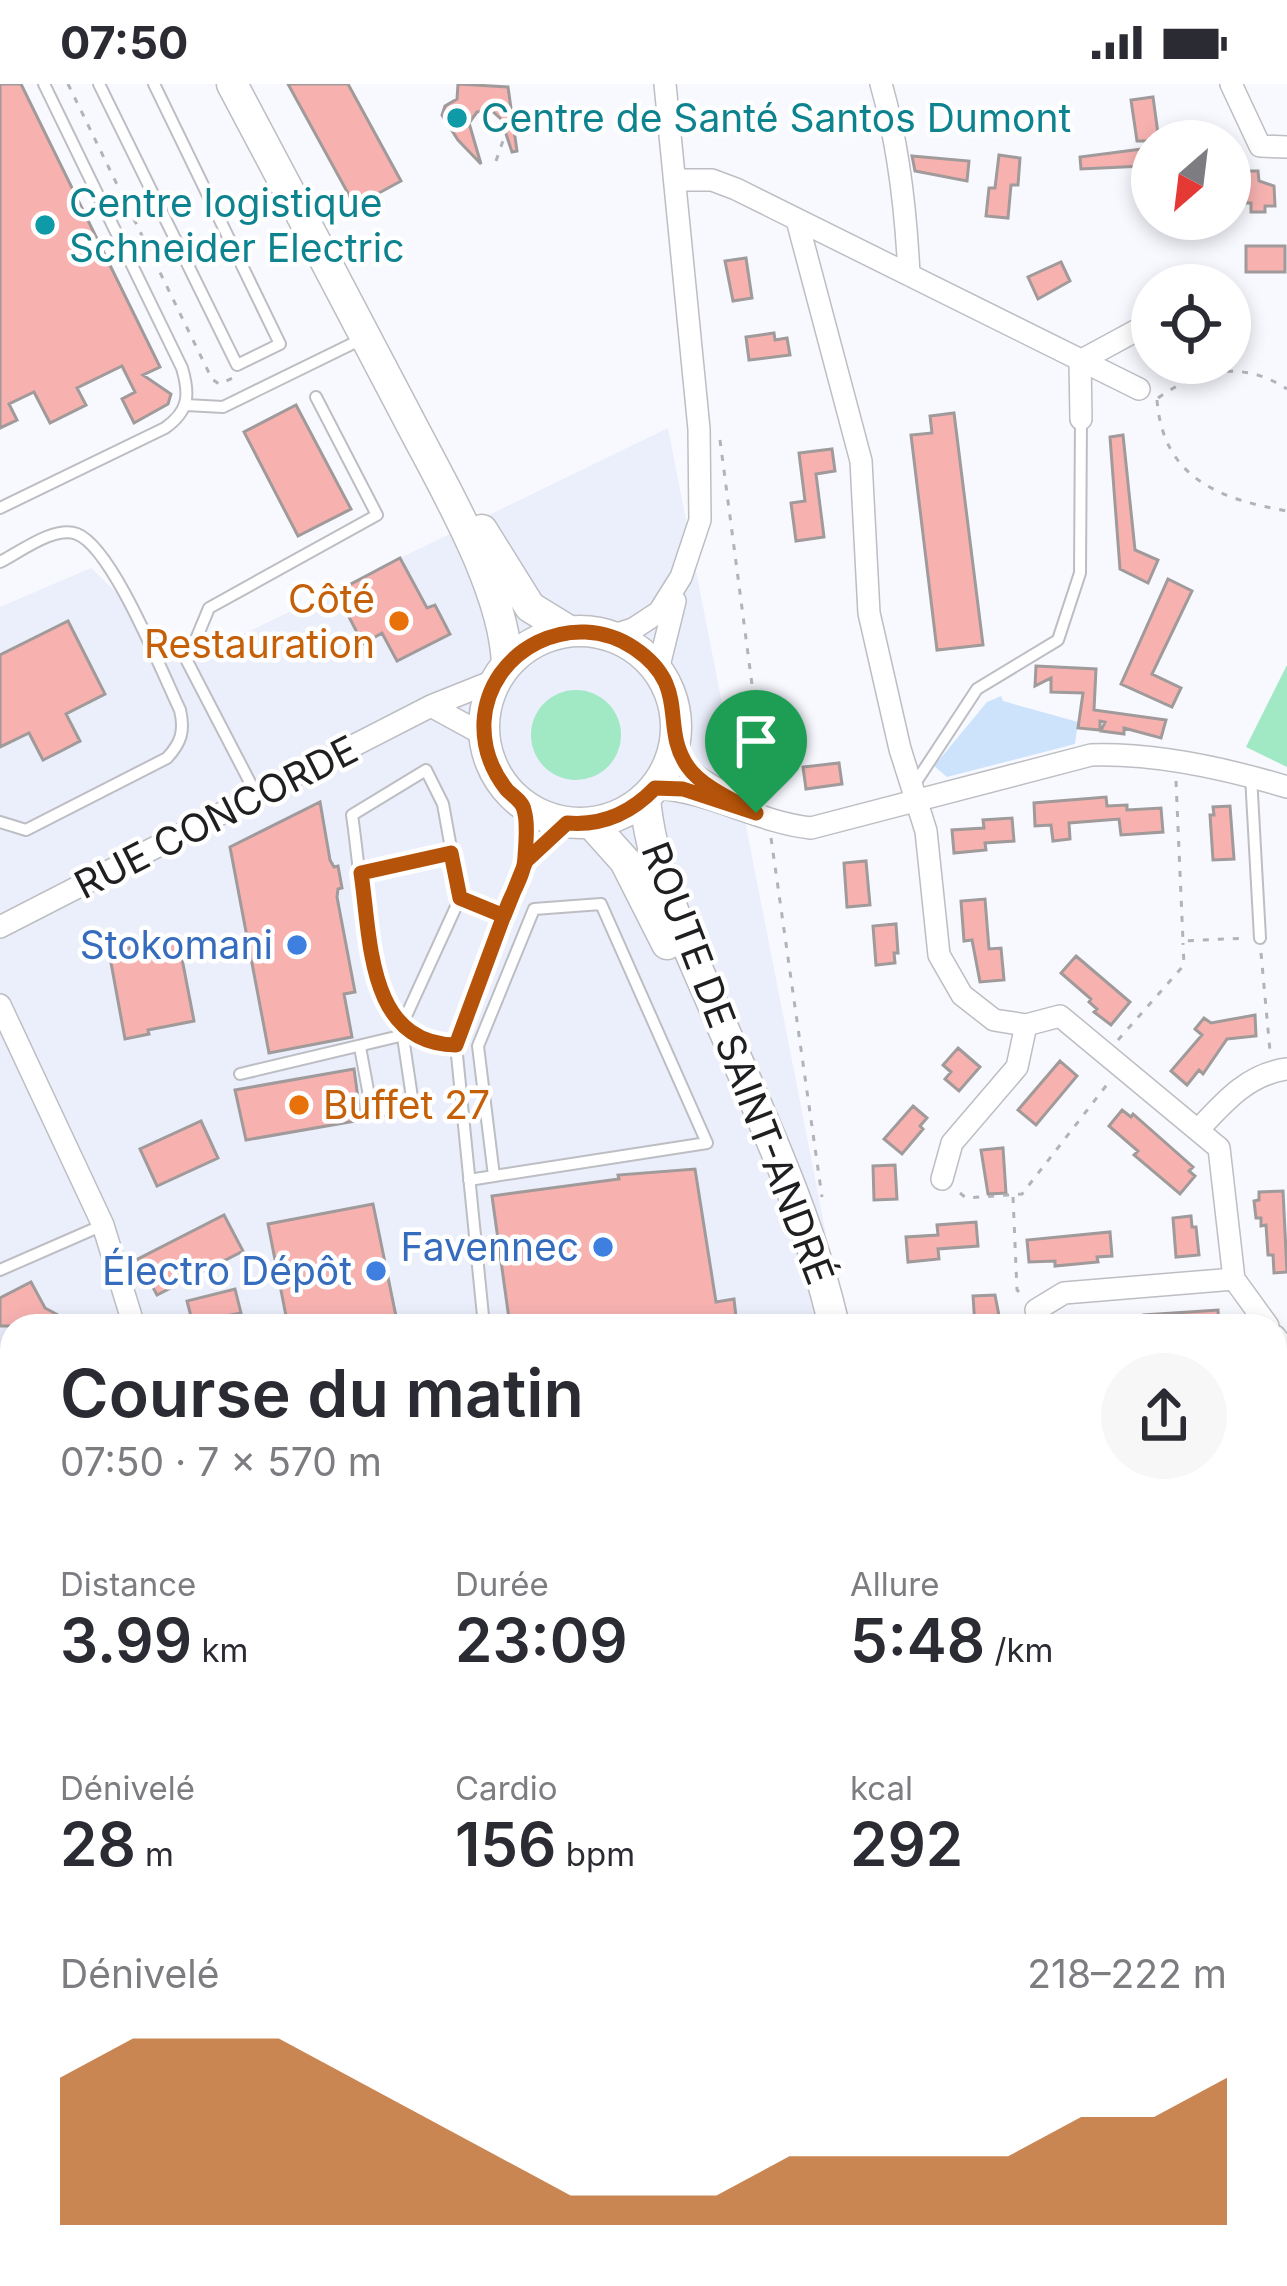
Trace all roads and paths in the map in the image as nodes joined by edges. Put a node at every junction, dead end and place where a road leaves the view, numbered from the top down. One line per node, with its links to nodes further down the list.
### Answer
1 (44, 84): 23 (lane)
2 (68, 84): 19 (path)
3 (99, 84): 4 (lane)
4 (154, 84)
5 (232, 84): 17 (main road)
6 (245, 84): 30 (main road)
7 (665, 84): 13 (street)
8 (881, 84): 15 (street)
9 (1231, 84): 11 (street)
10 (506, 132): 12 (path)
11 (1287, 147)
12 (496, 161)
13 (677, 180): 14 (street); 29 (street)
14 (797, 220): 15 (street); 41 (street)
15 (909, 275): 18 (street)
16 (1131, 333): 18 (street)
17 (366, 337): 23 (lane); 33 (main road)
18 (1080, 361): 21 (street); 24 (street)
19 (235, 377)
20 (1287, 388): 27 (path)
21 (1139, 389)
22 (316, 397): 42 (lane)
23 (186, 405): 26 (lane)
24 (1081, 418): 41 (lane)
25 (721, 442): 44 (path)
26 (0, 508)
27 (1287, 511)
28 (0, 562): 45 (lane)
29 (681, 577): 31 (street); 32 (street)
30 (569, 632): 31 (main road); 33 (main road)
31 (611, 636): 32 (main road)
32 (658, 670): 36 (main road)
33 (502, 672): 34 (street, RUE CONCORDE); 35 (main road)
34 (431, 706): 35 (street); 42 (street, RUE CONCORDE)
35 (484, 735): 43 (main road)
36 (675, 746): 40 (main road); 44 (street)
37 (1175, 761): 38 (street); 41 (street); 54 (path)
38 (1251, 776): 39 (street); 53 (lane)
39 (1287, 787)
40 (650, 793): 44 (street); 46 (main road); 76 (main road, ROUTE DE SAINT-ANDRÉ)
41 (915, 794): 44 (street); 56 (street)
42 (257, 797): 52 (street, RUE CONCORDE)
43 (524, 806): 46 (main road); 48 (lane)
44 (762, 816): 68 (path)
45 (0, 823)
46 (579, 823): 48 (lane); 75 (main road, ROUTE DE SAINT-ANDRÉ)
47 (451, 853): 49 (path); 49 (lane); 50 (lane)
48 (526, 861): 51 (lane)
49 (361, 873): 57 (lane)
50 (460, 898): 51 (lane); 57 (lane)
51 (504, 916): 58 (lane)
52 (0, 927)
53 (1260, 938): 54 (path); 61 (path)
54 (1184, 941): 60 (path)
55 (0, 1005): 69 (street)
56 (1027, 1025): 60 (street); 65 (street)
57 (404, 1032): 58 (lane); 59 (lane); 59 (lane)
58 (456, 1045): 66 (lane)
59 (360, 1047): 62 (lane)
60 (1114, 1060): 63 (street); 67 (path)
61 (1279, 1070): 63 (street)
62 (240, 1075)
63 (1199, 1129): 71 (street)
64 (494, 1176): 64 (lane); 66 (lane)
65 (942, 1179): 67 (path)
66 (469, 1180): 74 (lane)
67 (1013, 1197): 72 (path)
68 (823, 1207)
69 (104, 1225): 70 (lane); 73 (street)
70 (0, 1270)
71 (1234, 1279): 72 (street); 77 (street)
72 (1036, 1310)
73 (130, 1314)
74 (483, 1314)
75 (821, 1314)
76 (831, 1314)
77 (1259, 1314)

